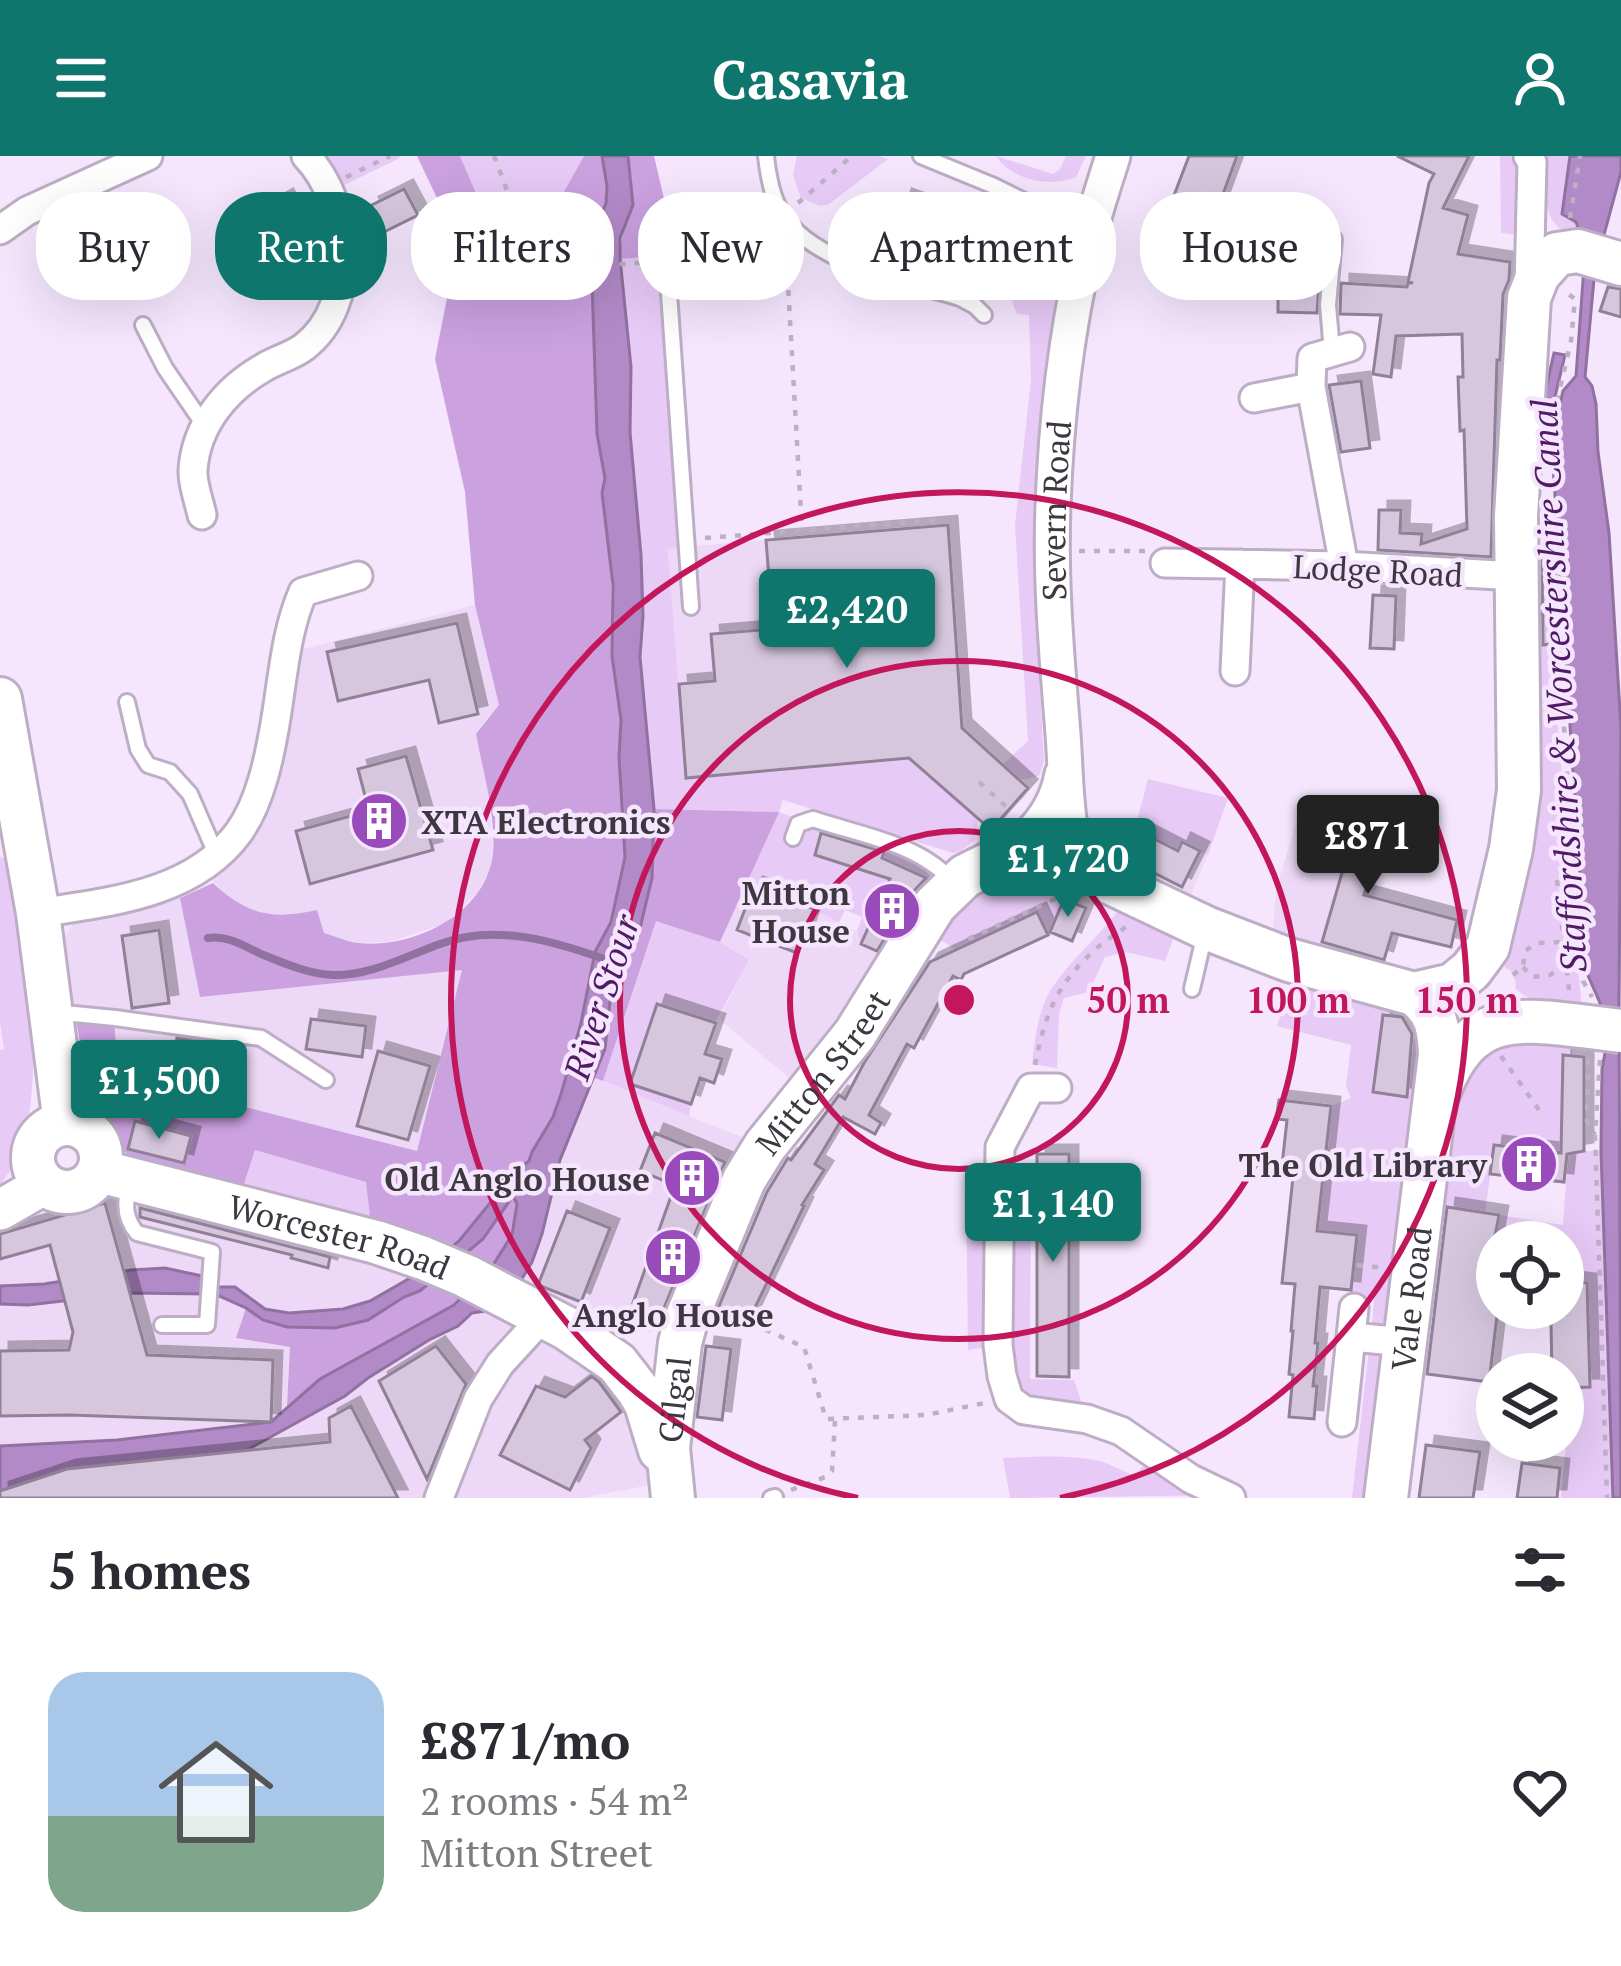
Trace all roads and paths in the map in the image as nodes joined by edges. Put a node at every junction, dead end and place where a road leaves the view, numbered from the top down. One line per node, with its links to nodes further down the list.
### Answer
1 (148, 156): 19 (street)
2 (306, 156): 13 (street)
3 (390, 156): 13 (path)
4 (494, 156): 22 (path)
5 (766, 156): 14 (lane)
6 (852, 156): 18 (path)
7 (921, 156): 12 (lane)
8 (943, 156): 12 (lane)
9 (1113, 156): 16 (street, Severn Road)
10 (1580, 156): 21 (path)
11 (1531, 158): 17 (street)
12 (994, 185): 15 (lane)
13 (326, 186): 34 (street)
14 (774, 192)
15 (1008, 192)
16 (1102, 192)
17 (1532, 193): 21 (street); 23 (street)
18 (804, 196)
19 (0, 230)
20 (804, 238): 28 (lane)
21 (1593, 248): 23 (main road)
22 (638, 263)
23 (1544, 292): 33 (path); 45 (main road)
24 (669, 300): 39 (lane)
25 (789, 300): 38 (path)
26 (1076, 300): 40 (street, Severn Road)
27 (1328, 300): 30 (lane)
28 (984, 315)
29 (143, 325): 34 (lane)
30 (1341, 349): 31 (street)
31 (1311, 387): 32 (street); 43 (street)
32 (1254, 398)
33 (1555, 408)
34 (204, 425): 35 (street)
35 (202, 515)
36 (938, 520): 38 (path)
37 (1550, 522): 68 (path)
38 (802, 530): 39 (path)
39 (686, 540): 46 (lane)
40 (1052, 550): 41 (path); 50 (street, Severn Road)
41 (1165, 563): 42 (street, Lodge Road)
42 (1240, 564): 43 (street, Lodge Road); 47 (street)
43 (1344, 566): 45 (street, Lodge Road)
44 (358, 576): 54 (street)
45 (1515, 576): 63 (main road)
46 (691, 607)
47 (1235, 671)
48 (0, 699): 59 (main road)
49 (127, 702): 54 (lane)
50 (1064, 754): 55 (street, Mitton Street); 57 (street, Severn Road)
51 (979, 782): 52 (path)
52 (1010, 810)
53 (793, 838): 55 (lane)
54 (216, 854): 59 (street)
55 (971, 874): 57 (main road); 79 (main road, Mitton Street)
56 (1557, 880): 62 (path)
57 (1072, 882): 58 (main road); 61 (path)
58 (1150, 902): 60 (main road); 71 (path)
59 (38, 913): 67 (main road)
60 (1206, 928): 65 (lane); 66 (main road)
61 (968, 939)
62 (1563, 942): 63 (path); 64 (path)
63 (1508, 963): 64 (path); 66 (main road); 68 (main road)
64 (1566, 964): 68 (path)
65 (1192, 989)
66 (1414, 994): 72 (main road, Vale Road)
67 (52, 1017): 70 (lane); 74 (main road)
68 (1587, 1027): 72 (main road); 75 (path); 75 (path)
69 (1496, 1049): 73 (path)
70 (326, 1080)
71 (1044, 1088): 83 (street)
72 (1436, 1097): 82 (main road, Vale Road)
73 (1540, 1110)
74 (64, 1124): 76 (main road); 77 (main road)
75 (1595, 1135): 91 (path)
76 (115, 1175): 77 (main road); 80 (main road, Worcester Road); 81 (lane)
77 (45, 1184): 78 (main road)
78 (0, 1210)
79 (694, 1301): 80 (main road); 84 (path); 88 (main road, Gilgal)
80 (544, 1316): 87 (street); 88 (main road)
81 (162, 1325)
82 (1406, 1342): 85 (street); 90 (main road, Vale Road)
83 (1009, 1399): 84 (path); 89 (street)
84 (836, 1420): 86 (path)
85 (1342, 1422)
86 (773, 1497)
87 (439, 1498)
88 (672, 1498)
89 (1231, 1498)
90 (1386, 1498)
91 (1607, 1498)

